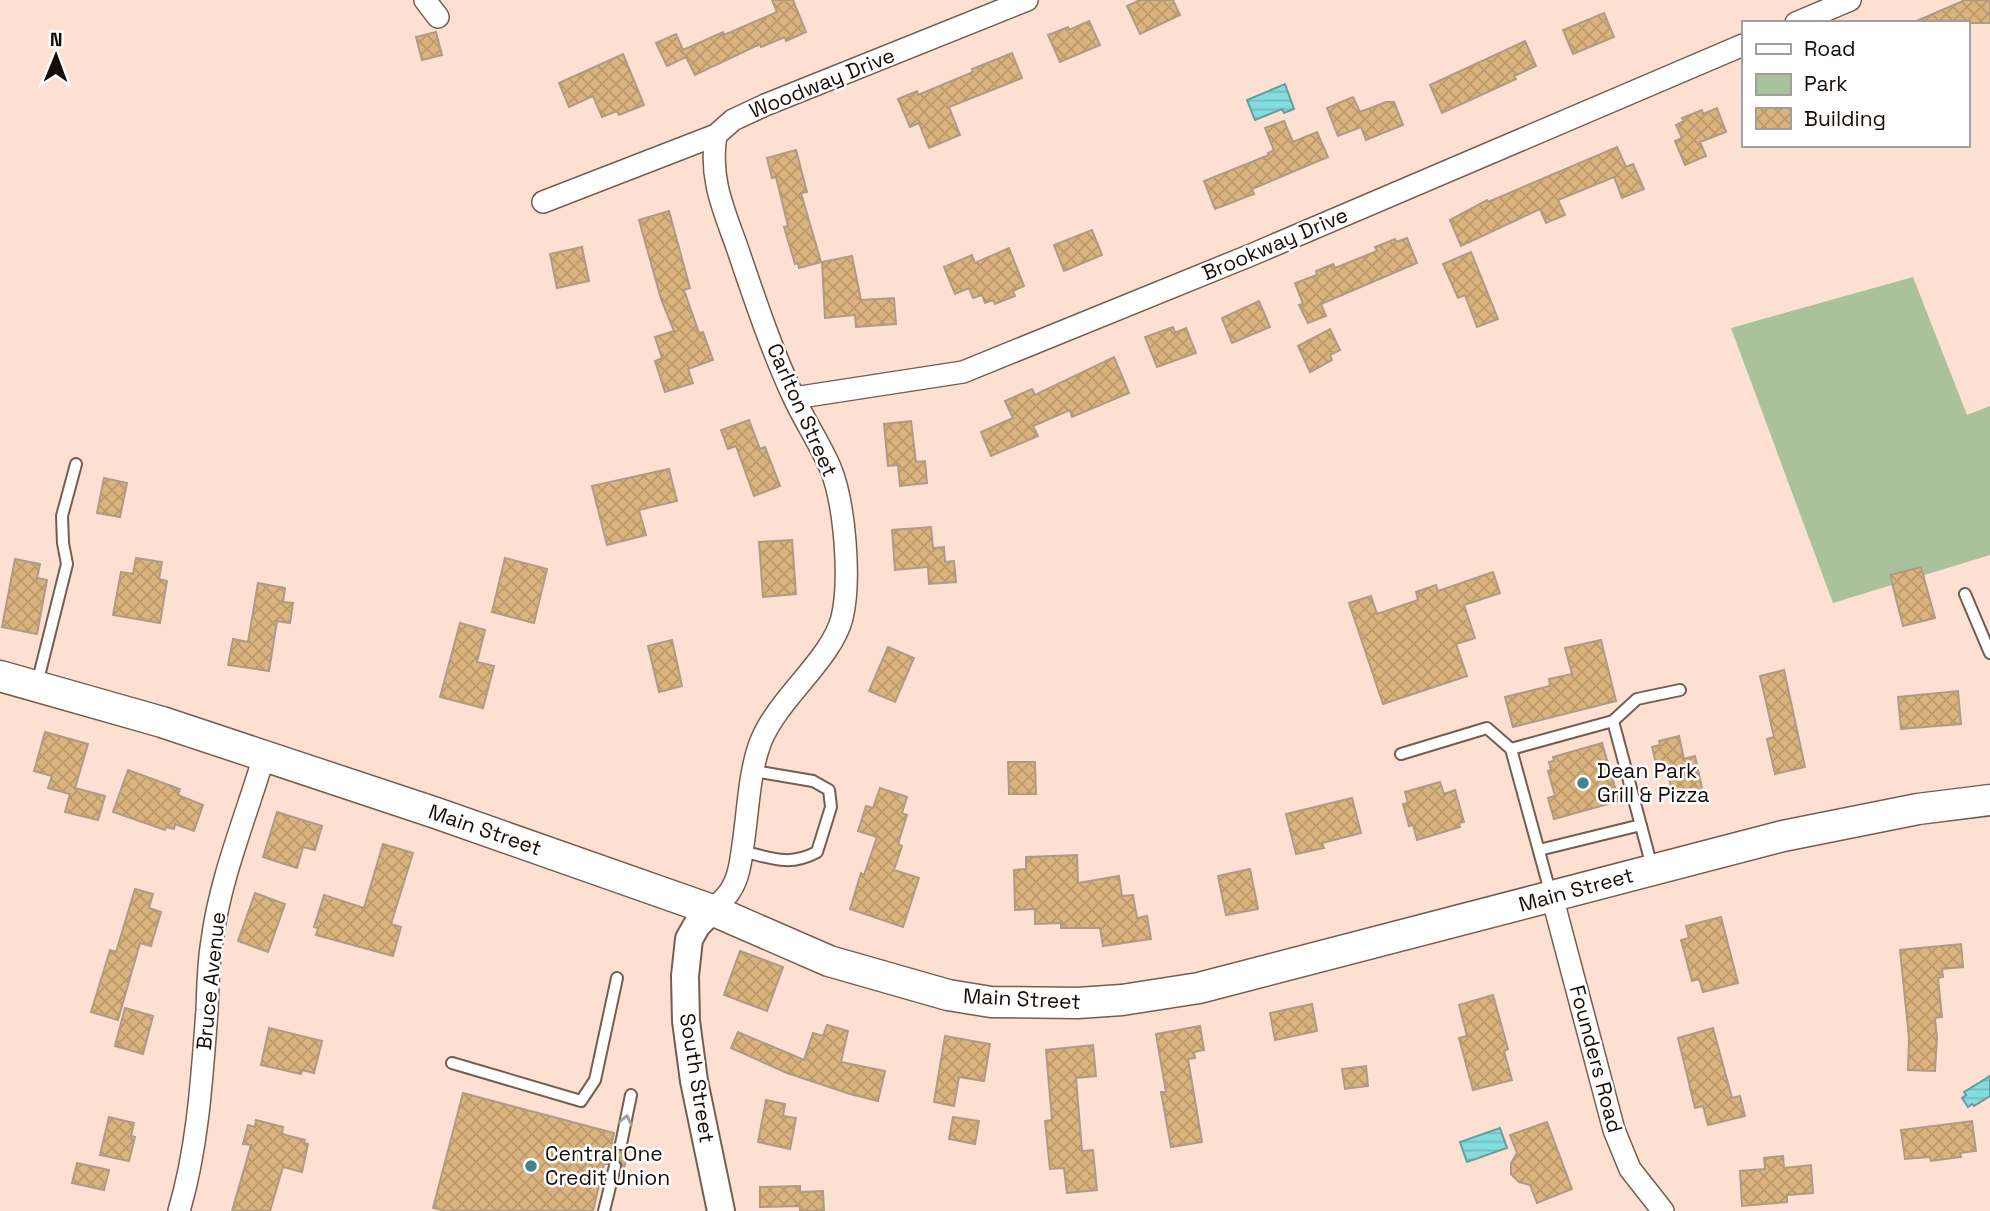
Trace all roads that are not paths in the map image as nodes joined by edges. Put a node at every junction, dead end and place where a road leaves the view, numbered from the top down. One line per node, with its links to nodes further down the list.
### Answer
1 (1027, 0): 5 (street, Woodway Drive)
2 (1850, 0): 3 (street)
3 (1801, 21)
4 (1742, 46): 7 (street, Brookway Drive)
5 (716, 135): 6 (street, Woodway Drive); 7 (street, Carlton Street)
6 (543, 202)
7 (794, 398): 18 (street, Carlton Street)
8 (76, 464): 12 (lane)
9 (1965, 594): 10 (lane)
10 (1990, 653)
11 (0, 677): 12 (main road, Main Street)
12 (37, 687): 17 (main road, Main Street)
13 (1680, 690): 14 (lane)
14 (1613, 721): 15 (lane); 20 (lane)
15 (1511, 750): 16 (lane); 21 (lane)
16 (1401, 754)
17 (264, 756): 25 (main road, Main Street); 31 (street, Bruce Avenue)
18 (754, 771): 22 (street, Carlton Street); 22 (lane)
19 (1990, 800): 23 (main road, Main Street)
20 (1641, 825): 21 (lane); 23 (lane)
21 (1539, 850): 24 (lane)
22 (742, 851): 25 (street, Carlton Street)
23 (1653, 870): 24 (main road, Main Street)
24 (1552, 896): 25 (main road, Main Street); 34 (street, Founders Road)
25 (712, 910): 33 (street, South Street)
26 (617, 978): 27 (lane)
27 (452, 1063)
28 (631, 1095): 29 (lane, one-way to 28)
29 (621, 1144)
30 (615, 1166): 32 (lane)
31 (179, 1211)
32 (604, 1211)
33 (721, 1211)
34 (1663, 1211)

